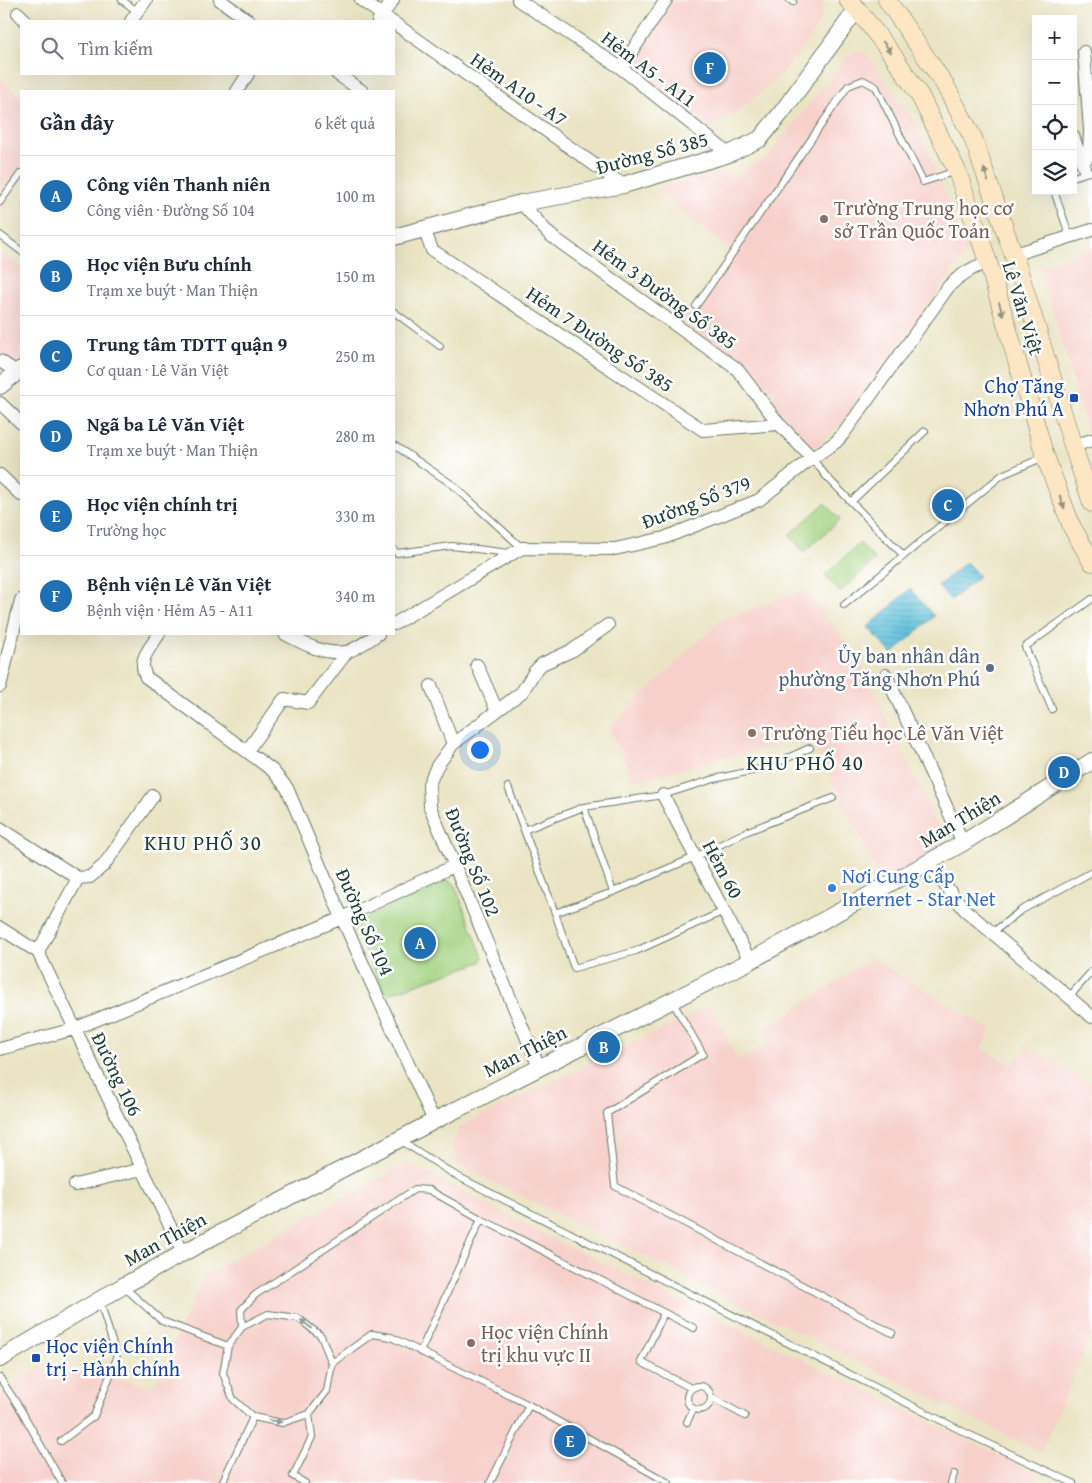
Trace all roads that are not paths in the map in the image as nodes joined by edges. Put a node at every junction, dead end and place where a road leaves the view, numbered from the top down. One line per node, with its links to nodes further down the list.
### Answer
1 (122, 0): 10 (lane)
2 (146, 0): 10 (street)
3 (220, 0): 11 (street)
4 (361, 0): 12 (street, Hẻm A10 - A7)
5 (393, 0): 12 (street)
6 (518, 0): 15 (street, Hẻm A5 - A11)
7 (666, 0): 15 (street)
8 (887, 0): 35 (main road, Lê Văn Việt, one-way to 8)
9 (855, 3): 21 (street, Đường Số 385); 22 (main road, Lê Văn Việt, one-way to 22)
10 (135, 17)
11 (248, 20)
12 (386, 20)
13 (395, 26): 25 (street, Hẻm A10 - A7)
14 (1083, 52): 23 (street)
15 (621, 68): 21 (street, Hẻm A5 - A11)
16 (247, 75): 18 (street)
17 (339, 75): 19 (street)
18 (237, 90)
19 (361, 90)
20 (1077, 150): 23 (street)
21 (729, 154): 25 (street, Đường Số 385)
22 (958, 171): 36 (main road, Lê Văn Việt); 37 (lane)
23 (1083, 172)
24 (20, 174): 27 (lane)
25 (623, 185): 28 (street, Đường Số 385)
26 (1055, 195): 33 (lane)
27 (0, 202)
28 (521, 203): 29 (street, Đường Số 385); 45 (street, Hẻm 3 Đường Số 385)
29 (424, 229): 32 (street, Đường Số 385); 45 (street, Hẻm 7 Đường Số 385)
30 (1092, 230): 33 (street)
31 (0, 235): 34 (lane)
32 (395, 237)
33 (1070, 237): 35 (street)
34 (20, 250)
35 (1012, 255): 36 (main road); 49 (main road, Lê Văn Việt)
36 (988, 262): 50 (main road, Lê Văn Việt, one-way to 50); 51 (street, Đường Số 379)
37 (696, 306)
38 (395, 313): 39 (lane)
39 (440, 346)
40 (0, 361): 41 (street)
41 (19, 371): 42 (street)
42 (0, 386)
43 (0, 403): 44 (street)
44 (20, 422)
45 (778, 424): 51 (street, Hẻm 3 Đường Số 385)
46 (925, 431): 54 (lane)
47 (1092, 440): 49 (street)
48 (395, 446): 57 (lane)
49 (1072, 446): 50 (main road); 55 (main road, Lê Văn Việt)
50 (1045, 456): 58 (lane); 59 (main road, Lê Văn Việt, one-way to 59)
51 (812, 458): 54 (lane); 57 (street, Đường Số 379)
52 (0, 475): 53 (street)
53 (20, 494)
54 (851, 502): 58 (lane)
55 (1092, 503)
56 (395, 551): 57 (lane)
57 (517, 551): 63 (street)
58 (904, 556): 62 (lane)
59 (1092, 562)
60 (1092, 599): 73 (lane)
61 (20, 604): 71 (street)
62 (844, 605)
63 (395, 623)
64 (608, 625): 74 (street, Đường Số 102)
65 (158, 635): 77 (street)
66 (288, 635): 68 (street)
67 (376, 635): 68 (street)
68 (348, 652): 77 (street)
69 (477, 665): 74 (street)
70 (886, 675): 86 (street)
71 (0, 686)
72 (430, 686): 75 (street)
73 (1052, 709)
74 (497, 712): 75 (street, Đường Số 102)
75 (453, 744): 89 (street, Đường Số 102)
76 (810, 748): 80 (lane)
77 (247, 751): 95 (street, Đường Số 104)
78 (1091, 763): 86 (street, Man Thiện)
79 (508, 788): 85 (lane)
80 (664, 795): 83 (lane); 87 (street, Hẻm 60)
81 (154, 796): 91 (street)
82 (833, 798): 87 (lane)
83 (584, 807): 85 (lane); 92 (lane)
84 (0, 828): 91 (street)
85 (524, 830): 94 (lane)
86 (963, 843): 88 (street, Man Thiện)
87 (695, 857): 92 (lane); 93 (street, Hẻm 60)
88 (927, 863): 97 (street); 99 (street, Man Thiện)
89 (454, 866): 95 (street); 106 (street, Đường Số 102)
90 (1092, 872): 97 (lane)
91 (78, 878): 98 (street)
92 (613, 892): 94 (lane)
93 (724, 911): 94 (lane); 99 (street, Hẻm 60)
94 (555, 913)
95 (342, 918): 104 (street); 107 (street, Đường Số 104)
96 (0, 928): 98 (street)
97 (992, 933): 101 (street)
98 (38, 952): 104 (street, Đường 106)
99 (750, 961): 102 (street, Man Thiện)
100 (1092, 971): 101 (lane)
101 (1069, 996): 103 (street)
102 (672, 1000): 106 (street, Man Thiện); 118 (lane)
103 (1092, 1017)
104 (74, 1029): 105 (street); 109 (street, Đường 106)
105 (0, 1049)
106 (539, 1067): 107 (street, Man Thiện)
107 (434, 1121): 108 (street, Man Thiện)
108 (399, 1140): 112 (street, Man Thiện); 140 (lane)
109 (142, 1169): 110 (street); 112 (street, Đường 106)
110 (74, 1185)
111 (481, 1219): 115 (lane); 116 (lane); 120 (lane)
112 (183, 1253): 113 (street, Man Thiện)
113 (123, 1286): 114 (street, Man Thiện); 119 (lane)
114 (100, 1300): 121 (street, Man Thiện); 132 (lane)
115 (664, 1313): 117 (lane); 124 (lane)
116 (242, 1327): 119 (lane); 122 (lane, one-way to 116)
117 (694, 1328)
118 (892, 1333)
119 (228, 1346): 130 (lane)
120 (420, 1352): 122 (lane); 126 (lane)
121 (0, 1359)
122 (332, 1363): 128 (lane)
123 (0, 1378): 134 (lane)
124 (692, 1388): 125 (lane); 127 (lane)
125 (712, 1398): 127 (lane); 129 (lane)
126 (529, 1405): 137 (lane); 138 (lane)
127 (693, 1409): 131 (lane)
128 (309, 1414): 130 (lane, one-way to 128); 136 (lane)
129 (745, 1416)
130 (254, 1417): 135 (lane)
131 (687, 1422)
132 (61, 1441)
133 (954, 1474): 139 (lane)
134 (62, 1483)
135 (222, 1483)
136 (305, 1483)
137 (490, 1483)
138 (669, 1483)
139 (951, 1483)
140 (1073, 1483)

